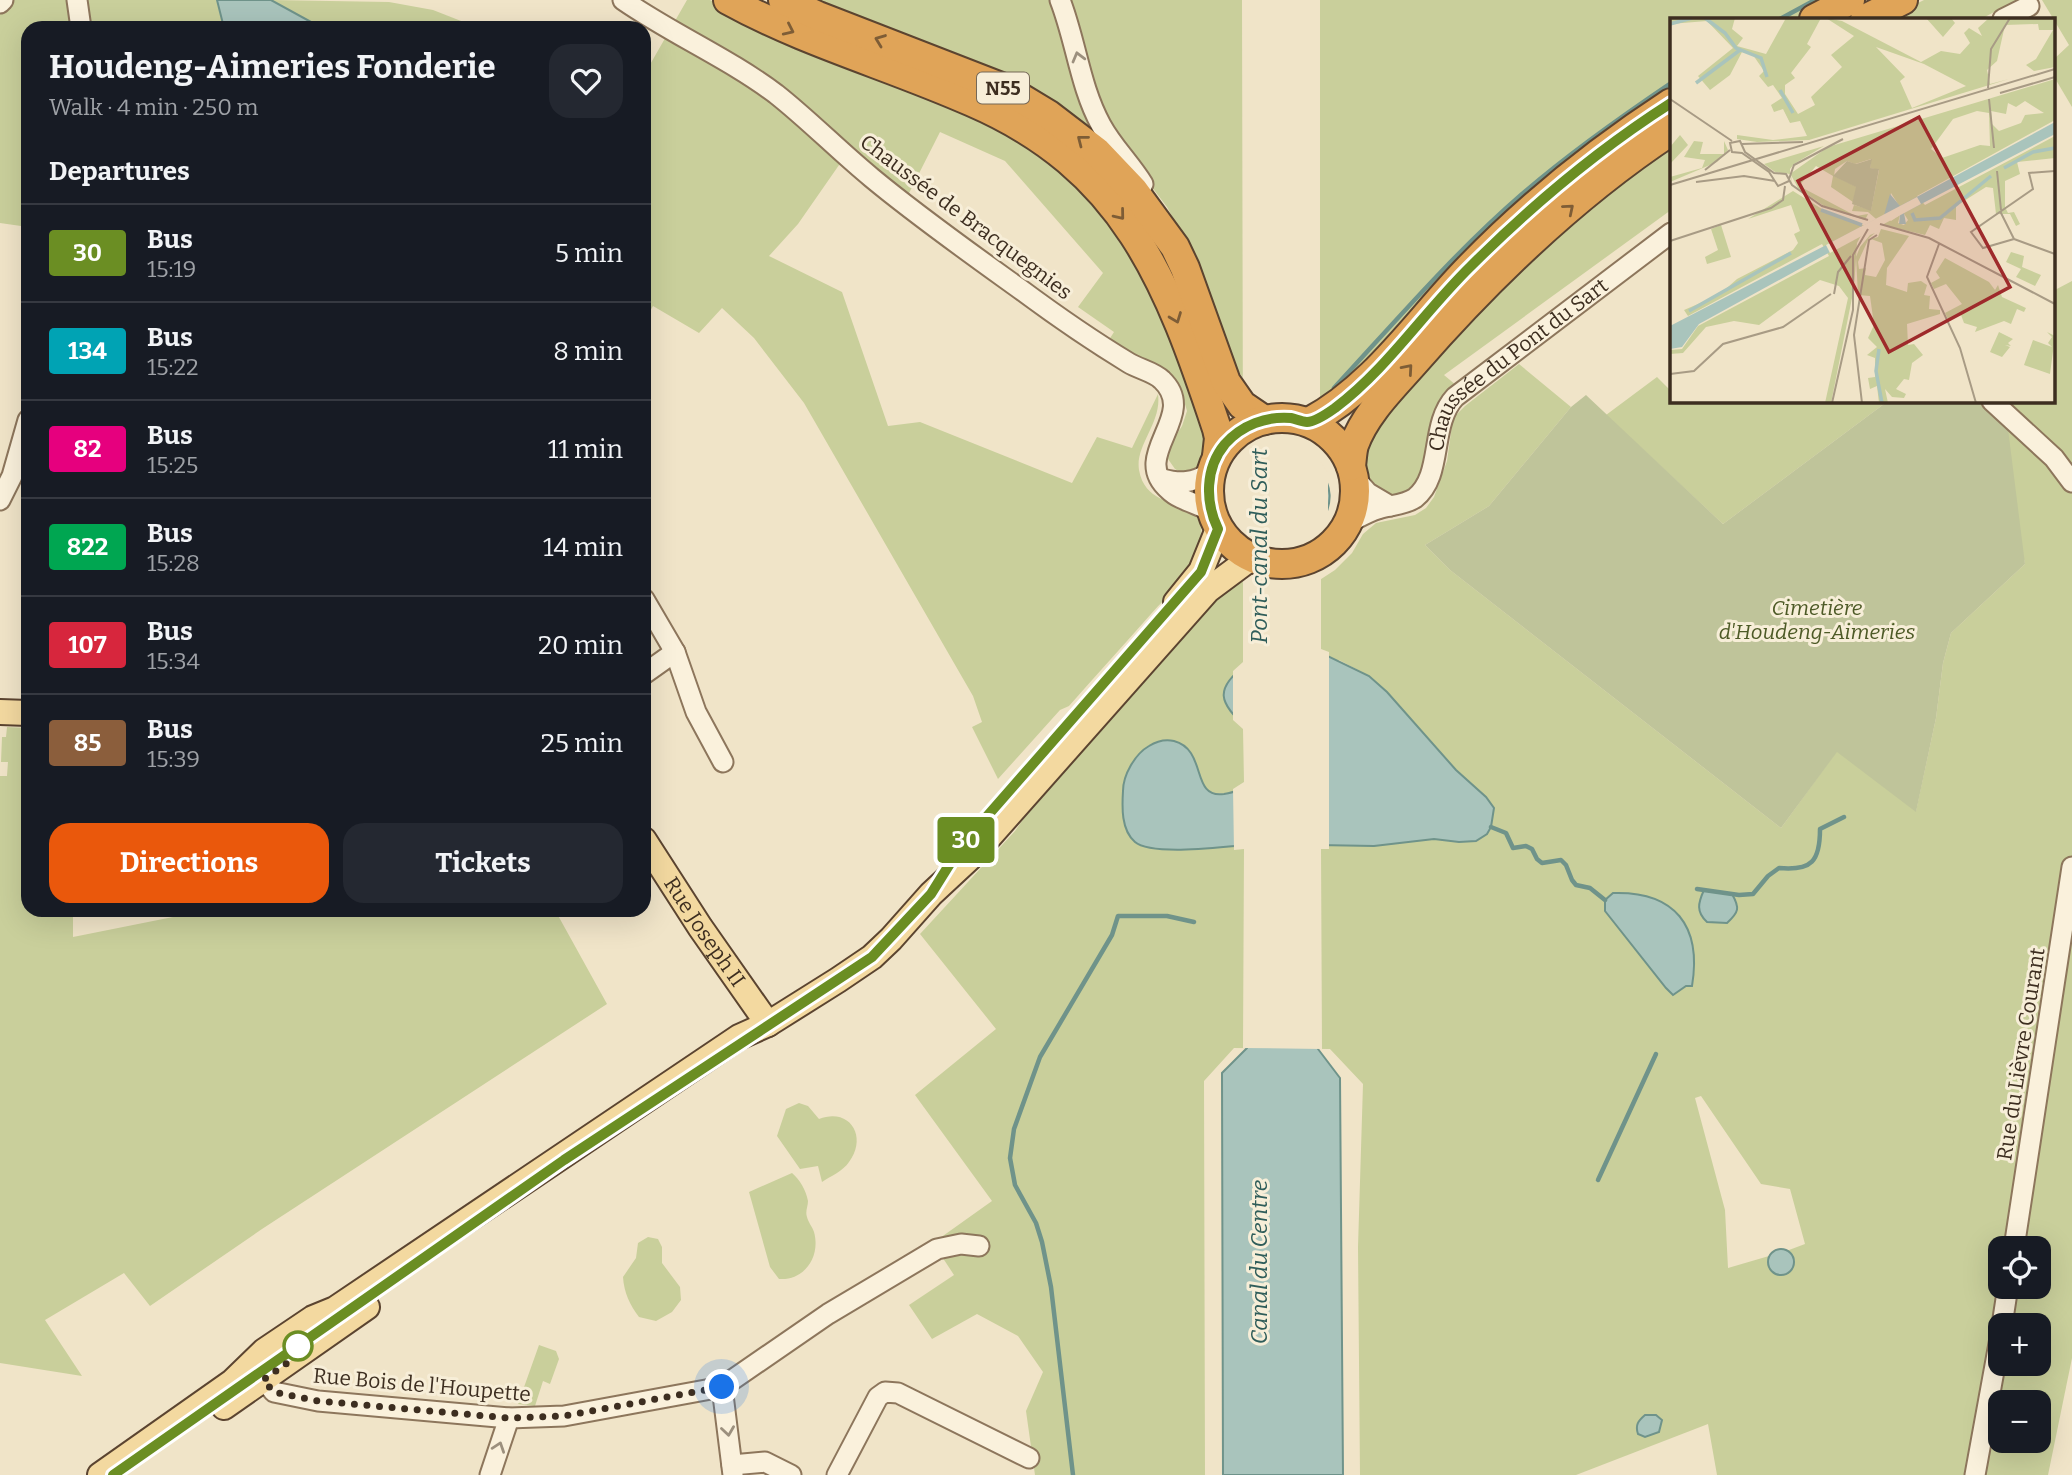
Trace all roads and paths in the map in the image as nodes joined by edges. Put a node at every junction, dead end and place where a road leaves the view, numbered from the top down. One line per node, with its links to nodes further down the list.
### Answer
1 (77, 0): 12 (street)
2 (623, 0): 23 (street, Chaussée de Bracquegnies)
3 (728, 0): 21 (highway, N55, one-way to 21)
4 (783, 0): 16 (highway, N55, one-way to 4)
5 (1060, 0): 16 (street, one-way to 5)
6 (1850, 0): 9 (highway)
7 (1903, 0): 10 (highway)
8 (2029, 6): 11 (street)
9 (1816, 18)
10 (1867, 18)
11 (2005, 18)
12 (80, 21)
13 (1670, 104): 19 (highway)
14 (1670, 132): 22 (highway, one-way to 14)
15 (1670, 234): 26 (street, Chaussée du Pont du Sart)
16 (1175, 247): 18 (highway, N55)
17 (1993, 402): 24 (street)
18 (1264, 420): 19 (highway); 21 (highway)
19 (1309, 422): 22 (highway)
20 (21, 444): 25 (street)
21 (1214, 464): 23 (street); 27 (highway)
22 (1353, 472): 26 (street); 28 (highway)
23 (1162, 479): 27 (street)
24 (2072, 482)
25 (0, 500)
26 (1390, 506): 28 (street, Chaussée du Pont du Sart)
27 (1215, 520): 29 (highway); 38 (main road)
28 (1348, 523): 29 (highway)
29 (1251, 558): 38 (main road)
30 (651, 611): 31 (street)
31 (674, 652): 32 (street); 35 (street)
32 (651, 669)
33 (0, 712): 34 (main road)
34 (21, 713)
35 (723, 762)
36 (651, 851): 39 (main road, Rue Joseph II)
37 (2072, 867): 40 (street, Rue du Lièvre Courant)
38 (931, 894): 39 (main road)
39 (768, 1024): 42 (main road)
40 (2016, 1236)
41 (979, 1246): 44 (street, Rue Bois de l'Houpette)
42 (257, 1372): 45 (street, Rue Bois de l'Houpette); 48 (main road); 49 (main road)
43 (1993, 1376): 53 (street)
44 (722, 1387): 45 (street, Rue Bois de l'Houpette); 47 (street, one-way to 47)
45 (509, 1418): 50 (street, one-way to 45)
46 (1029, 1458): 52 (street)
47 (733, 1470): 51 (street)
48 (100, 1475)
49 (126, 1475)
50 (490, 1475)
51 (791, 1475)
52 (837, 1475)
53 (1975, 1475)

